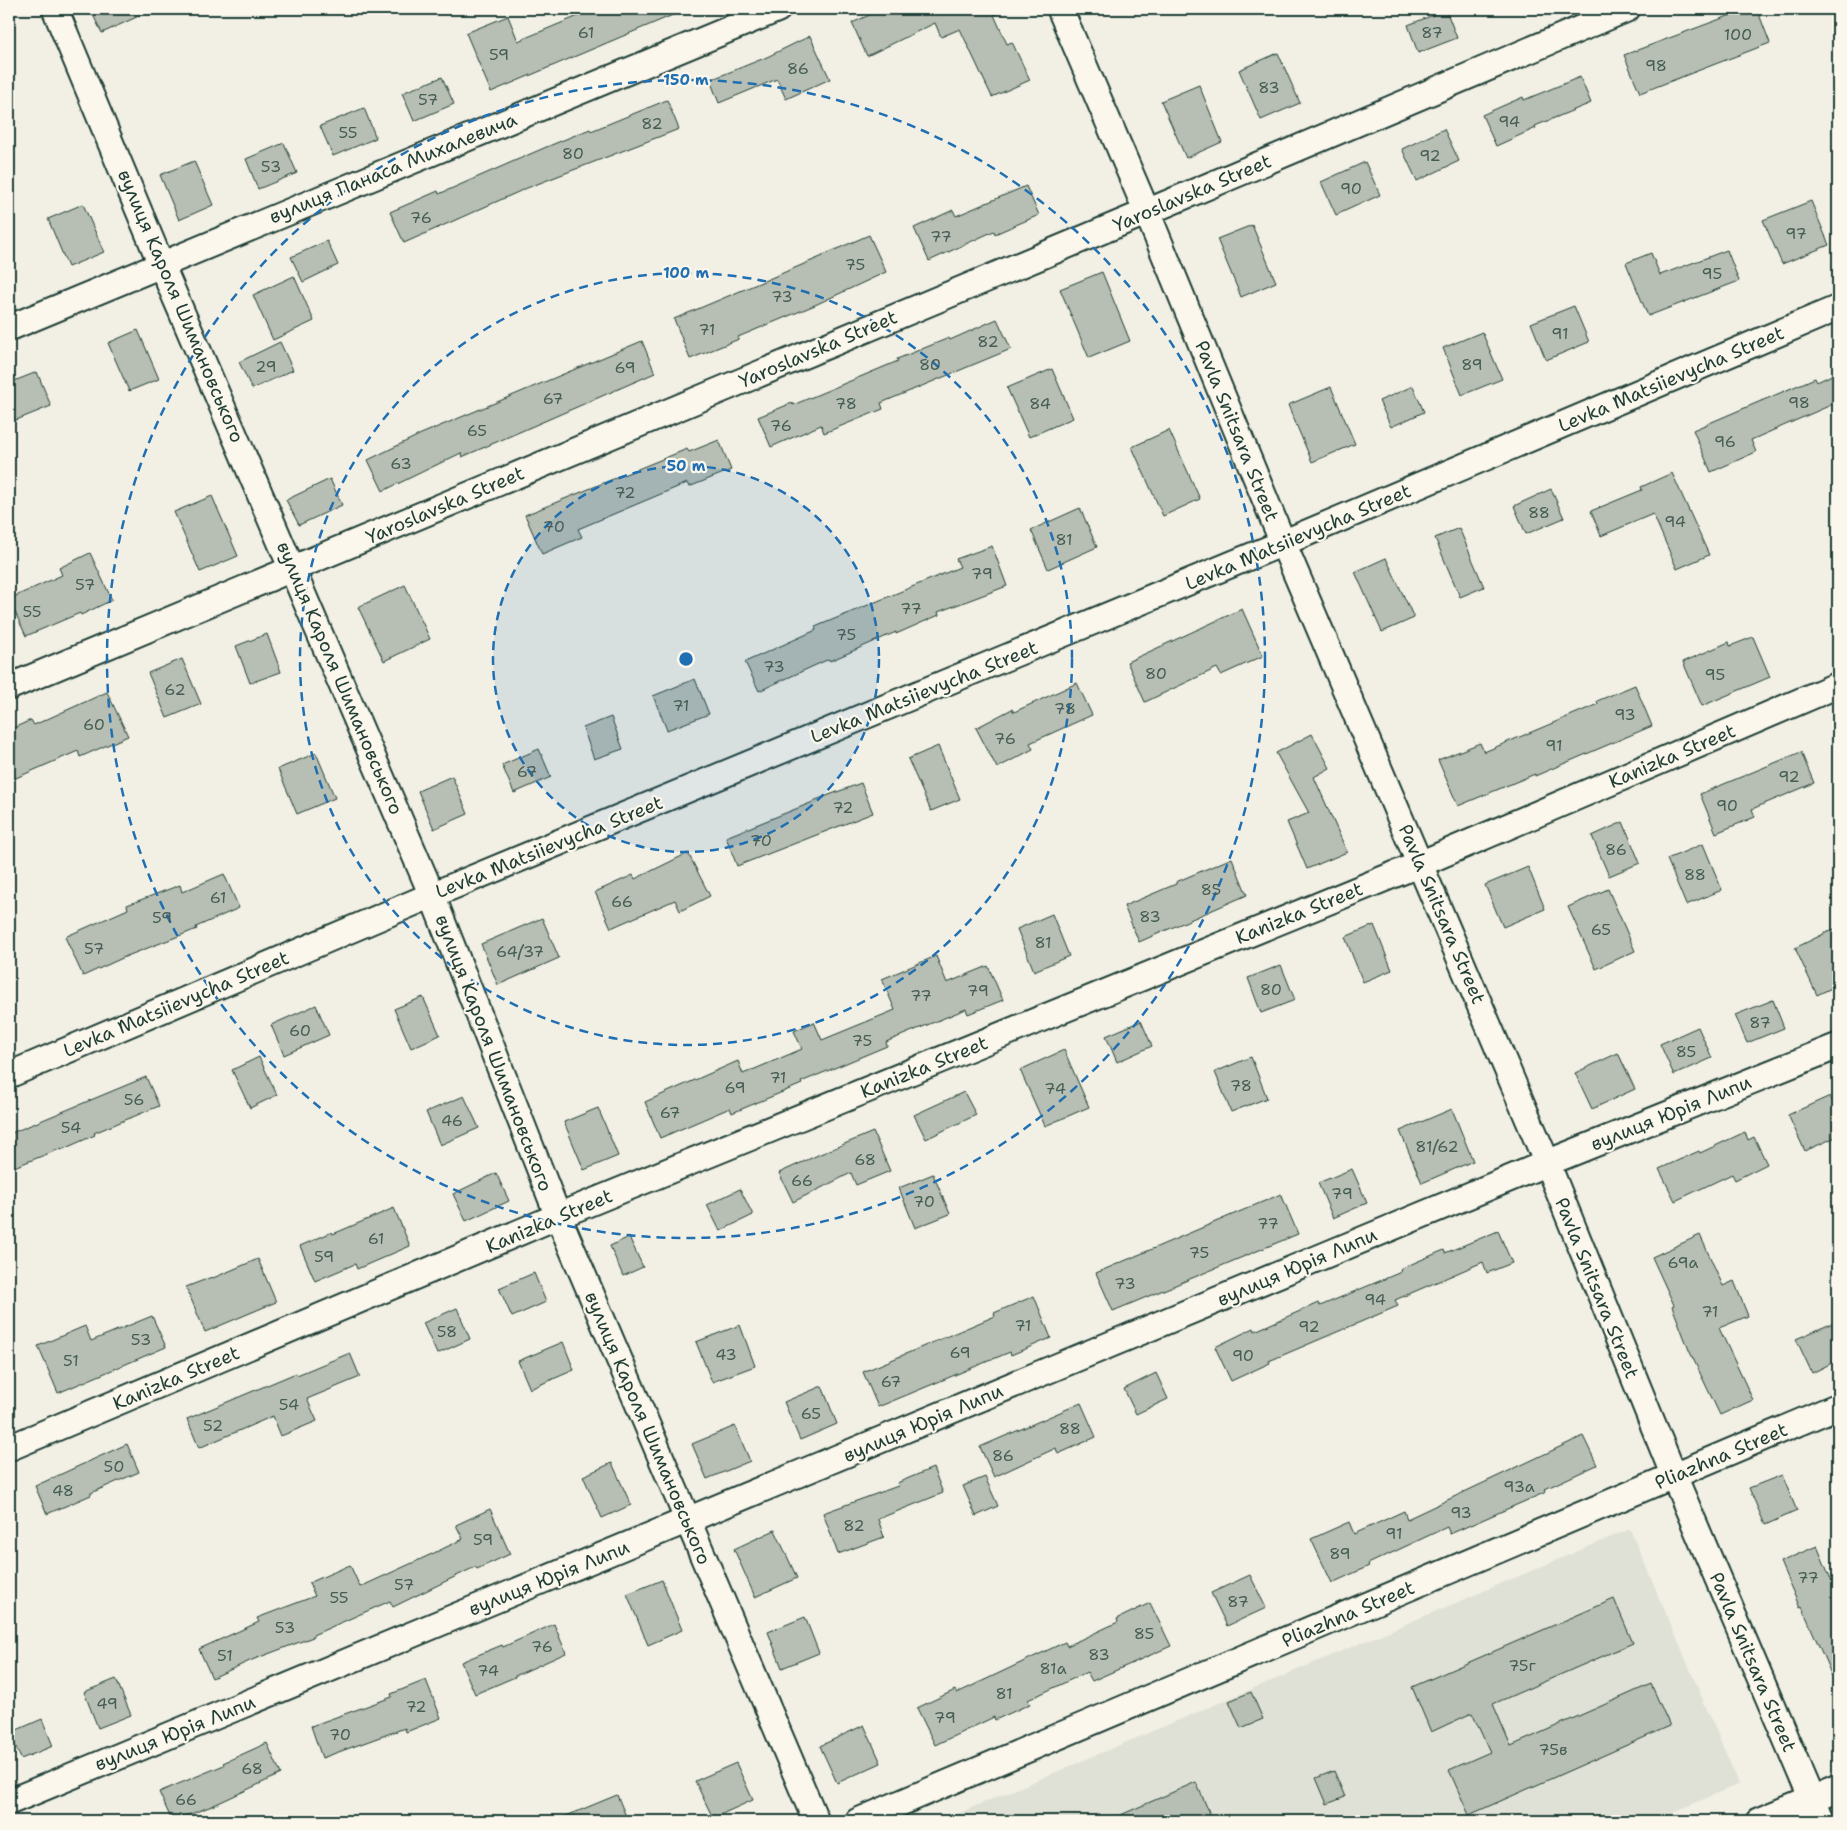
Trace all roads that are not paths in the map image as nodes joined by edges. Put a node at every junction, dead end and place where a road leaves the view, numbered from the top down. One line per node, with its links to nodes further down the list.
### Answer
1 (55, 9): 6 (street, вулиця Кароля Шимановського)
2 (778, 9): 6 (street, вулиця Панаса Михалевича)
3 (1060, 9): 5 (street, Pavla Snitsara Street)
4 (1627, 9): 5 (street, Yaroslavska Street)
5 (1147, 212): 9 (street, Pavla Snitsara Street); 10 (street, Yaroslavska Street)
6 (162, 264): 8 (street, вулиця Панаса Михалевича); 10 (street, вулиця Кароля Шимановського)
7 (1838, 308): 9 (street, Levka Matsiievycha Street)
8 (9, 328)
9 (1283, 543): 13 (street, Pavla Snitsara Street); 14 (street, Levka Matsiievycha Street)
10 (294, 568): 12 (street, Yaroslavska Street); 14 (street, вулиця Кароля Шимановського)
11 (1838, 685): 13 (street, Kanizka Street)
12 (9, 687)
13 (1420, 864): 17 (street, Pavla Snitsara Street); 18 (street, Kanizka Street)
14 (432, 895): 16 (street, Levka Matsiievycha Street); 18 (street, вулиця Кароля Шимановського)
15 (1838, 1046): 17 (street, вулиця Юрія Липи)
16 (9, 1075)
17 (1547, 1163): 21 (street, Pavla Snitsara Street); 22 (street, вулиця Юрія Липи)
18 (558, 1216): 20 (street, Kanizka Street); 22 (street, вулиця Кароля Шимановського)
19 (1838, 1406): 21 (street, Pliazhna Street)
20 (9, 1448)
21 (1674, 1476): 25 (street, Pavla Snitsara Street); 27 (street, Pliazhna Street)
22 (687, 1521): 24 (street, вулиця Юрія Липи); 26 (street, вулиця Кароля Шимановського)
23 (1838, 1788): 25 (street)
24 (9, 1802)
25 (1816, 1810): 28 (street)
26 (816, 1821)
27 (858, 1821)
28 (1759, 1821)

